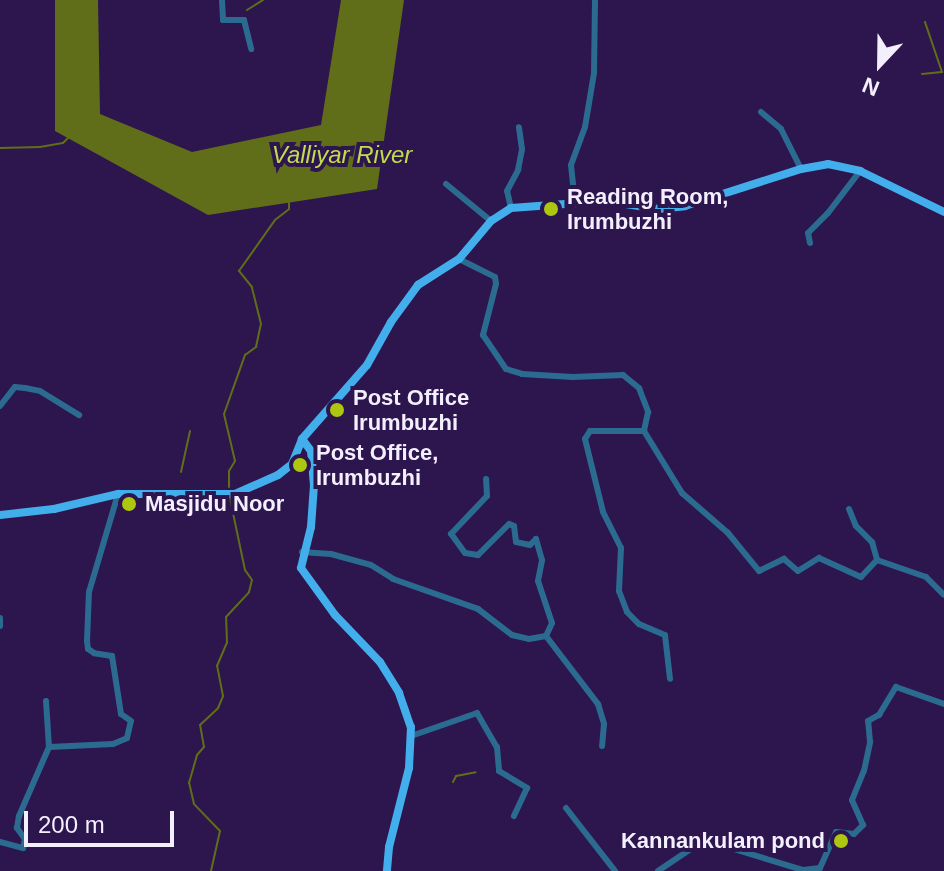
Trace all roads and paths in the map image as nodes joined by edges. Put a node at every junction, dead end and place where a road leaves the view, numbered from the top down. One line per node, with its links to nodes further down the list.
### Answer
1 (222, 0): 3 (street)
2 (595, 0): 9 (street)
3 (251, 49)
4 (761, 112): 6 (street)
5 (519, 127): 10 (street)
6 (801, 169): 7 (main road); 9 (main road)
7 (860, 171): 11 (main road); 13 (street)
8 (446, 184): 12 (street)
9 (575, 203): 10 (main road)
10 (511, 208): 12 (main road)
11 (944, 212)
12 (491, 221): 14 (main road)
13 (810, 243)
14 (459, 259): 17 (street); 18 (main road)
15 (0, 406): 16 (street)
16 (79, 415)
17 (644, 431): 24 (street); 29 (street)
18 (302, 439): 20 (main road); 23 (main road)
19 (486, 479): 28 (street)
20 (118, 494): 22 (main road); 34 (street)
21 (849, 509): 24 (street)
22 (0, 515)
23 (302, 552): 28 (street); 32 (main road)
24 (877, 560): 25 (street)
25 (944, 595)
26 (0, 618): 27 (street)
27 (0, 626)
28 (546, 636): 33 (street)
29 (670, 679)
30 (46, 701): 34 (street)
31 (944, 704): 40 (street)
32 (411, 736): 36 (street); 38 (main road)
33 (602, 746)
34 (49, 747): 37 (street)
35 (566, 808): 39 (street)
36 (514, 816)
37 (0, 842)
38 (387, 871)
39 (615, 871)
40 (658, 871)

